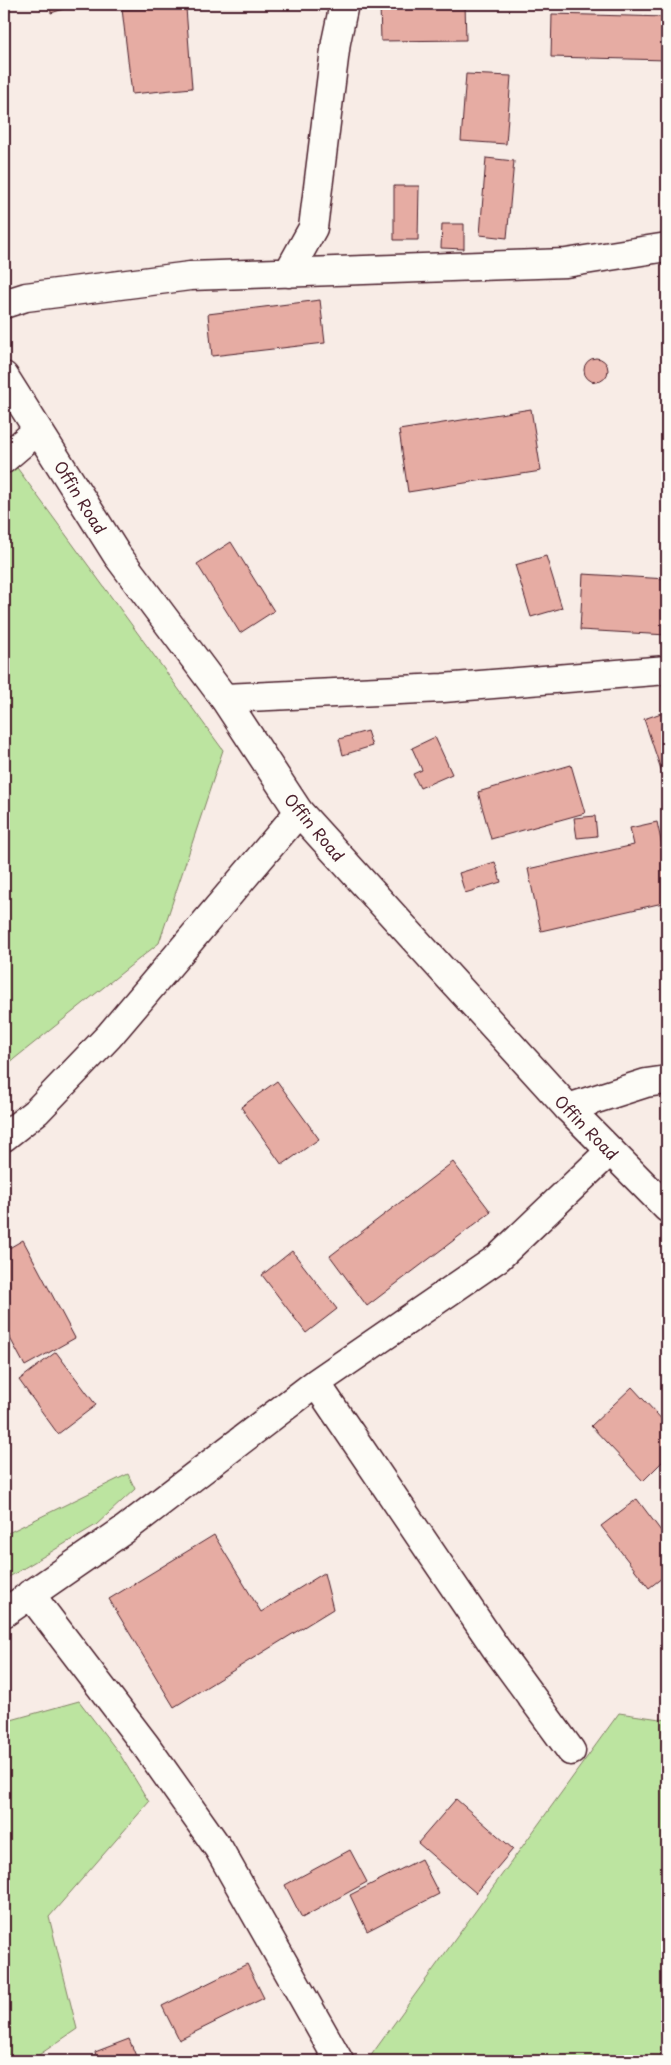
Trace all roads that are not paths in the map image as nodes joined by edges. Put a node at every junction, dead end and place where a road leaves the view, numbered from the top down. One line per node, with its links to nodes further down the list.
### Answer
1 (344, 4): 3 (street)
2 (667, 247): 3 (street)
3 (288, 273): 4 (street)
4 (4, 304)
5 (4, 376): 6 (street, Offin Road)
6 (38, 430): 7 (street); 9 (street, Offin Road)
7 (4, 459)
8 (667, 670): 9 (street)
9 (224, 698): 10 (street, Offin Road)
10 (299, 812): 12 (street, Offin Road); 13 (street)
11 (667, 1080): 12 (street)
12 (568, 1108): 14 (street, Offin Road)
13 (4, 1137)
14 (610, 1151): 15 (street, Offin Road); 16 (street)
15 (667, 1208)
16 (316, 1383): 17 (street); 19 (street)
17 (30, 1594): 18 (street); 20 (street)
18 (4, 1613)
19 (571, 1751)
20 (339, 2061)

